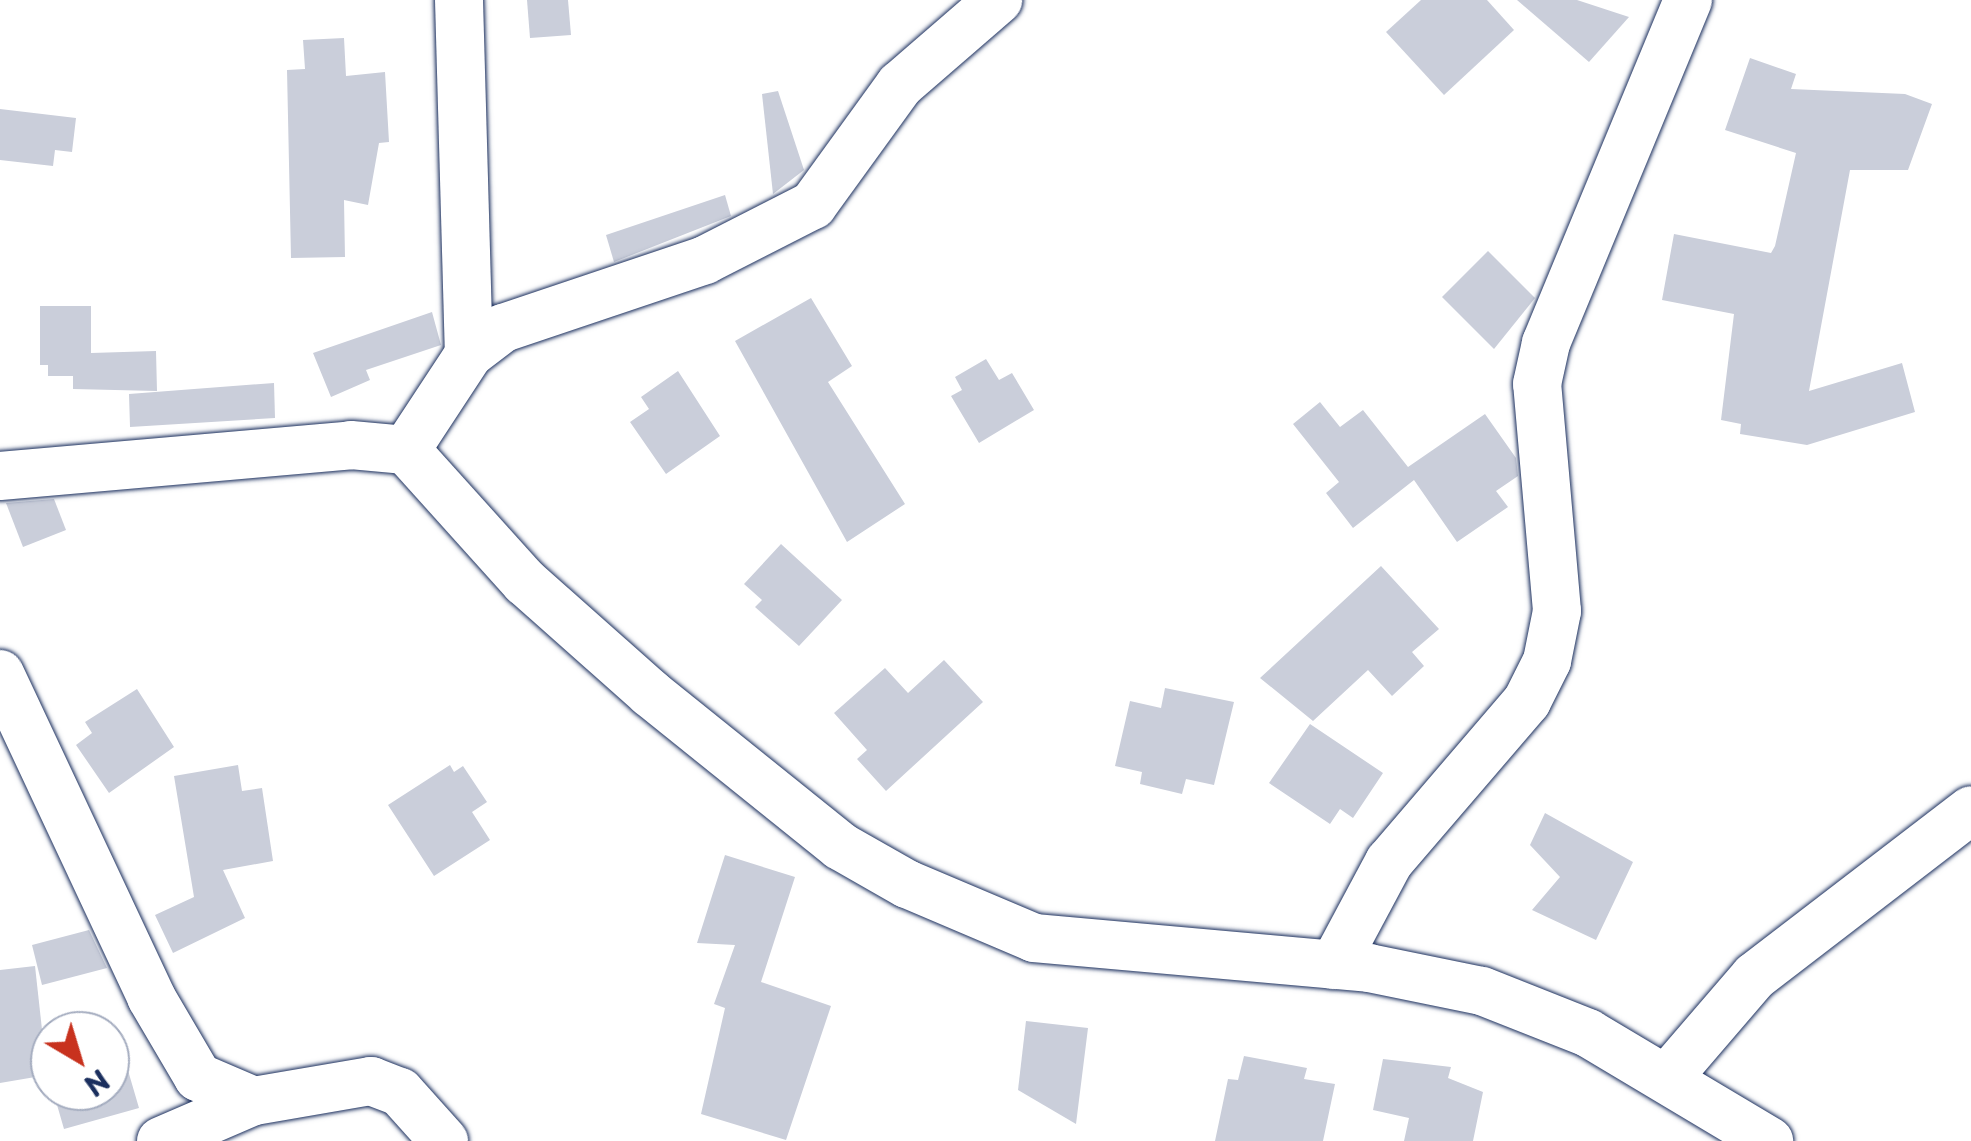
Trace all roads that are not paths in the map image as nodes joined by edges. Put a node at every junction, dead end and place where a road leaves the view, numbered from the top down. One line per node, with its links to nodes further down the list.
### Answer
1 (458, 0): 4 (street)
2 (998, 0): 4 (street)
3 (1688, 0): 9 (street)
4 (469, 354): 5 (street)
5 (406, 450): 6 (street); 9 (street)
6 (0, 476)
7 (0, 674): 11 (street)
8 (1971, 810): 10 (street)
9 (1334, 965): 10 (street)
10 (1668, 1078): 12 (street)
11 (254, 1101): 13 (street); 14 (street)
12 (1741, 1135)
13 (161, 1141)
14 (444, 1141)

